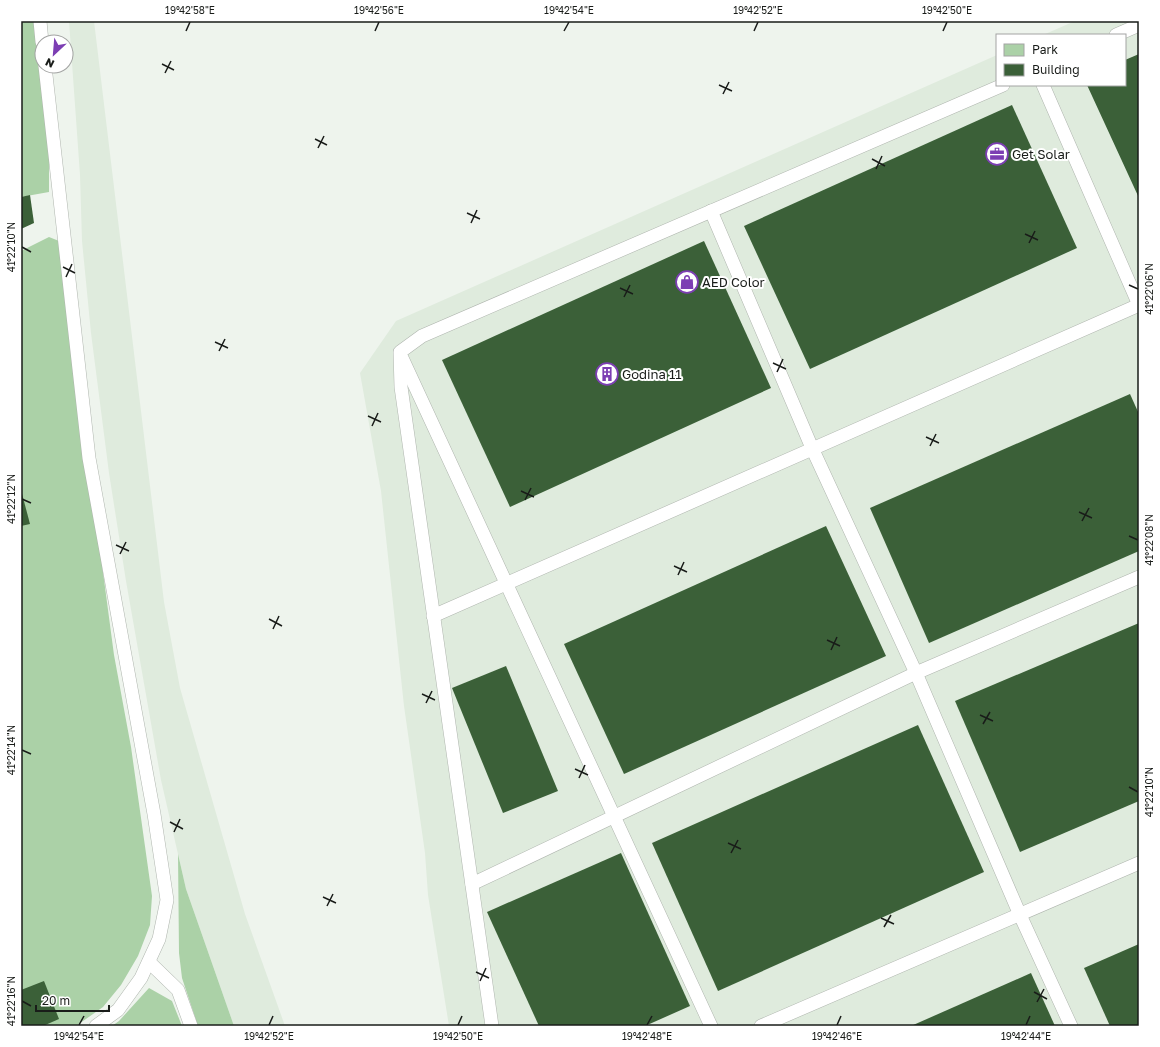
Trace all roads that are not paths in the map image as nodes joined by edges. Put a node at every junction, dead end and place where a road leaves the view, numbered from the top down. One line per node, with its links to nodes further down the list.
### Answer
1 (40, 21): 3 (lane)
2 (1139, 25): 4 (lane)
3 (41, 34)
4 (1118, 34)
5 (46, 74): 20 (lane)
6 (1001, 86): 8 (lane)
7 (1043, 86): 9 (lane)
8 (711, 211): 10 (lane); 11 (lane)
9 (1139, 305): 11 (lane)
10 (400, 352): 13 (lane); 14 (lane)
11 (812, 448): 13 (lane); 15 (lane)
12 (1139, 576): 15 (lane)
13 (505, 584): 14 (lane); 16 (lane)
14 (433, 616): 18 (lane)
15 (916, 673): 16 (lane); 19 (lane)
16 (614, 816): 18 (lane); 24 (lane)
17 (1139, 863): 19 (lane)
18 (472, 884): 23 (lane)
19 (1020, 916): 25 (lane); 26 (lane)
20 (149, 962): 21 (lane); 22 (lane)
21 (96, 1026)
22 (191, 1026)
23 (492, 1026)
24 (711, 1026)
25 (761, 1026)
26 (1071, 1026)

